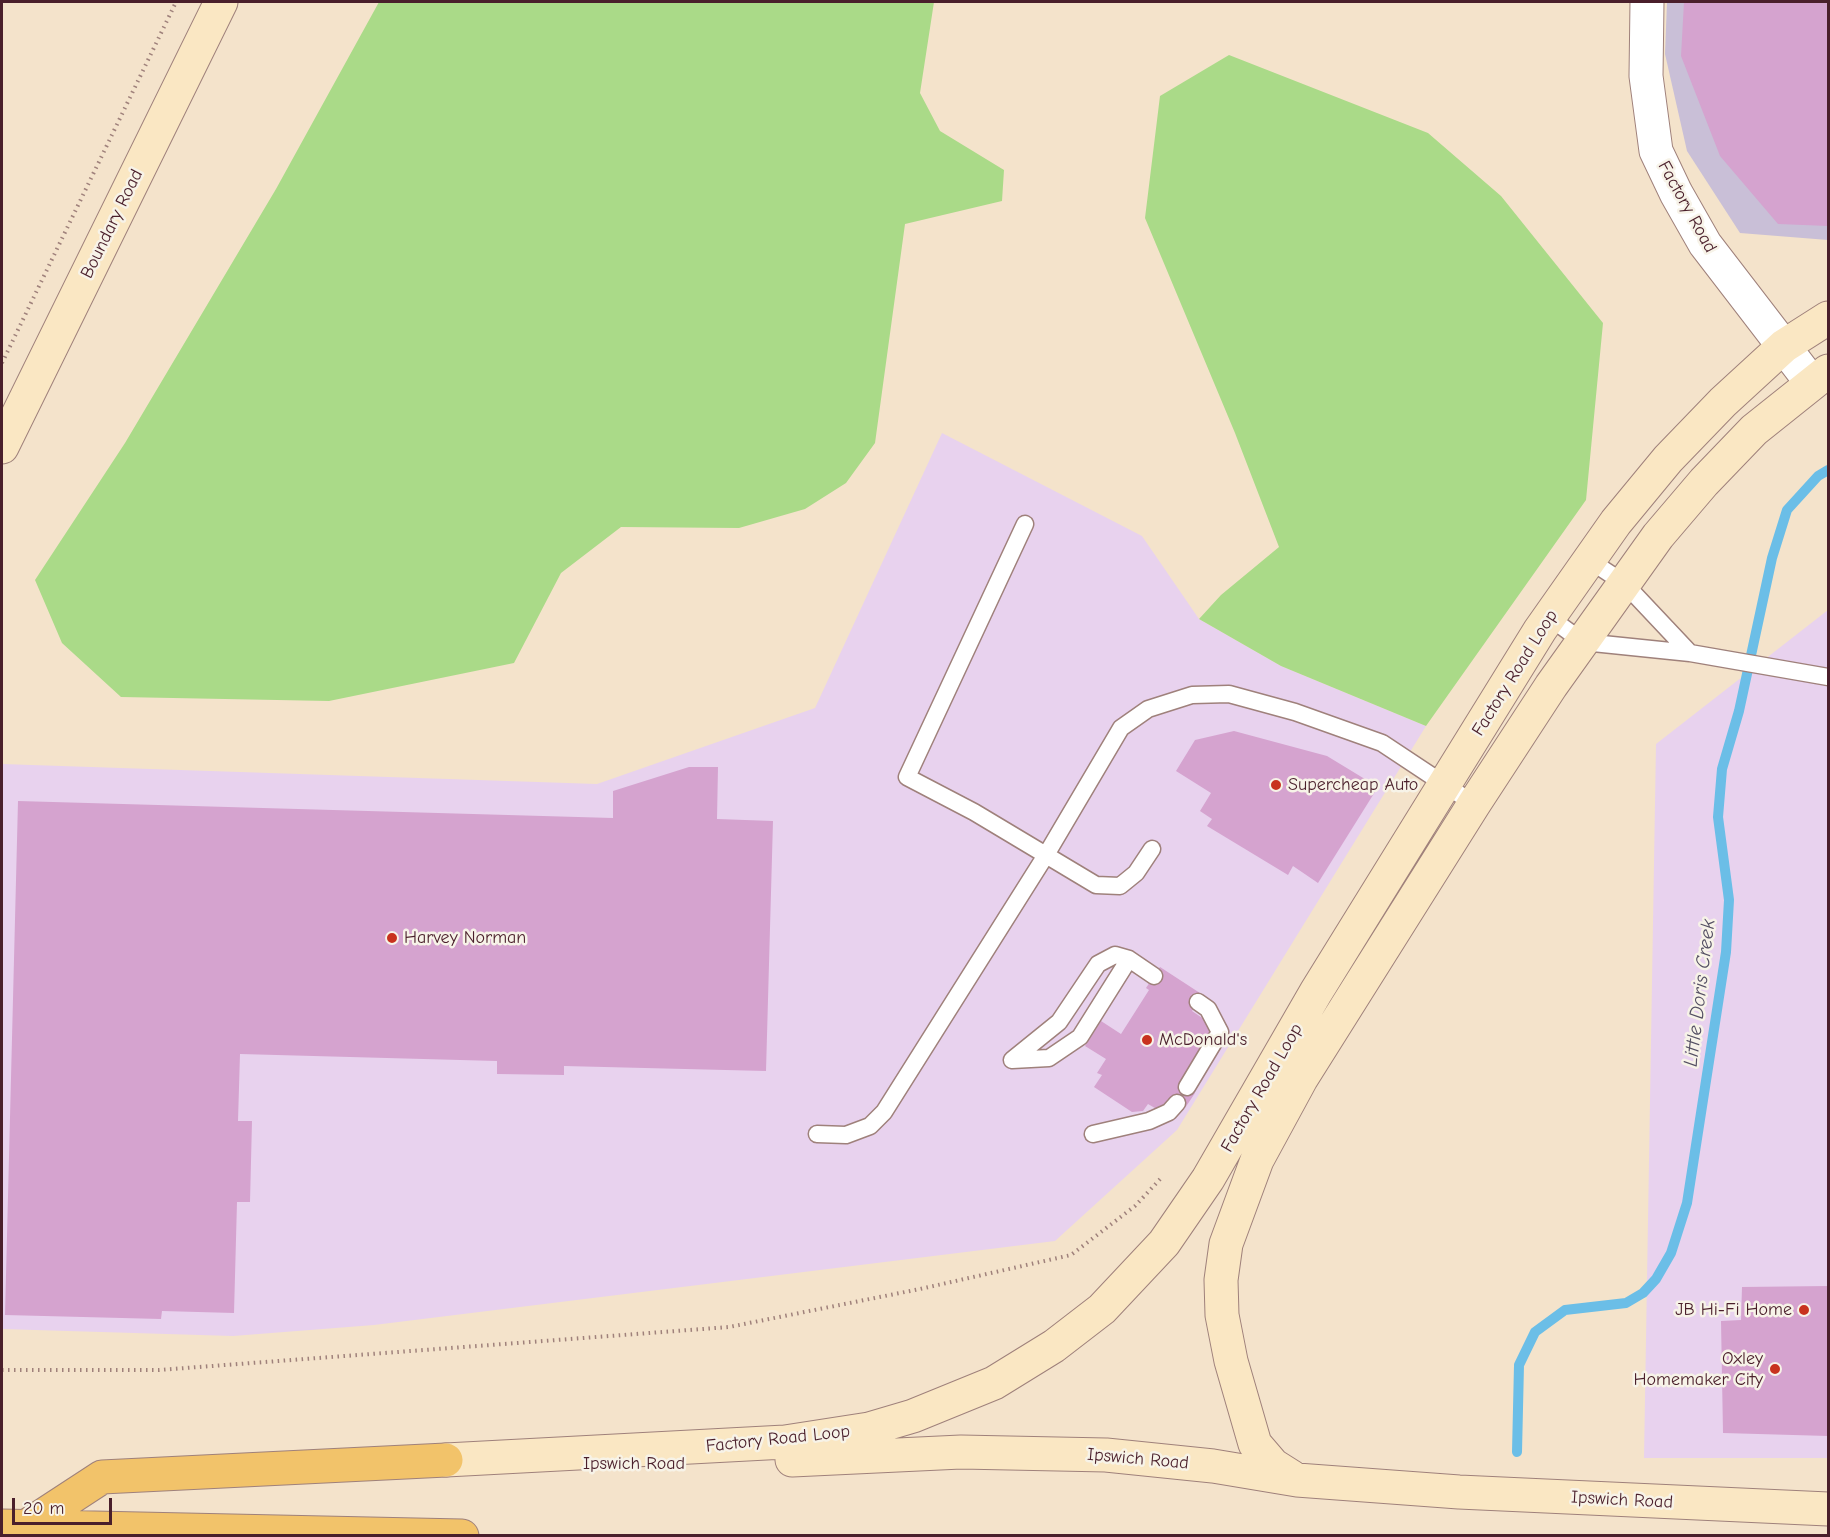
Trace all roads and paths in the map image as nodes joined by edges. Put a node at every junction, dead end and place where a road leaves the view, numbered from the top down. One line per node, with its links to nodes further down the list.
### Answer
1 (176, 2): 6 (path)
2 (221, 2): 8 (main road, Boundary Road)
3 (1647, 2): 5 (street, Factory Road)
4 (1828, 318): 5 (main road, Factory Road Loop)
5 (1784, 346): 7 (street, Factory Road); 10 (main road, Factory Road Loop)
6 (2, 363)
7 (1820, 376): 11 (main road, Factory Road Loop)
8 (2, 447)
9 (1025, 524): 19 (lane)
10 (1589, 560): 11 (lane); 12 (main road, Factory Road Loop)
11 (1624, 583): 13 (main road, Factory Road Loop); 14 (lane)
12 (1549, 617): 13 (lane); 16 (main road, Factory Road Loop)
13 (1583, 642): 14 (lane); 17 (main road, Factory Road Loop)
14 (1690, 653): 15 (lane)
15 (1828, 676)
16 (1445, 784): 17 (lane); 19 (lane); 29 (main road, Factory Road Loop)
17 (1474, 804): 30 (main road, Factory Road Loop)
18 (1152, 849): 19 (lane)
19 (1046, 855): 25 (lane)
20 (1129, 959): 20 (lane); 21 (lane)
21 (1155, 976)
22 (1198, 1002): 23 (lane)
23 (1187, 1087)
24 (1176, 1103): 26 (lane)
25 (817, 1134)
26 (1093, 1134)
27 (1163, 1176): 28 (path)
28 (2, 1370)
29 (446, 1460): 30 (main road, Ipswich Road); 32 (highway)
30 (1296, 1480): 31 (main road, Ipswich Road)
31 (1828, 1509)
32 (14, 1526): 33 (highway)
33 (462, 1536)

